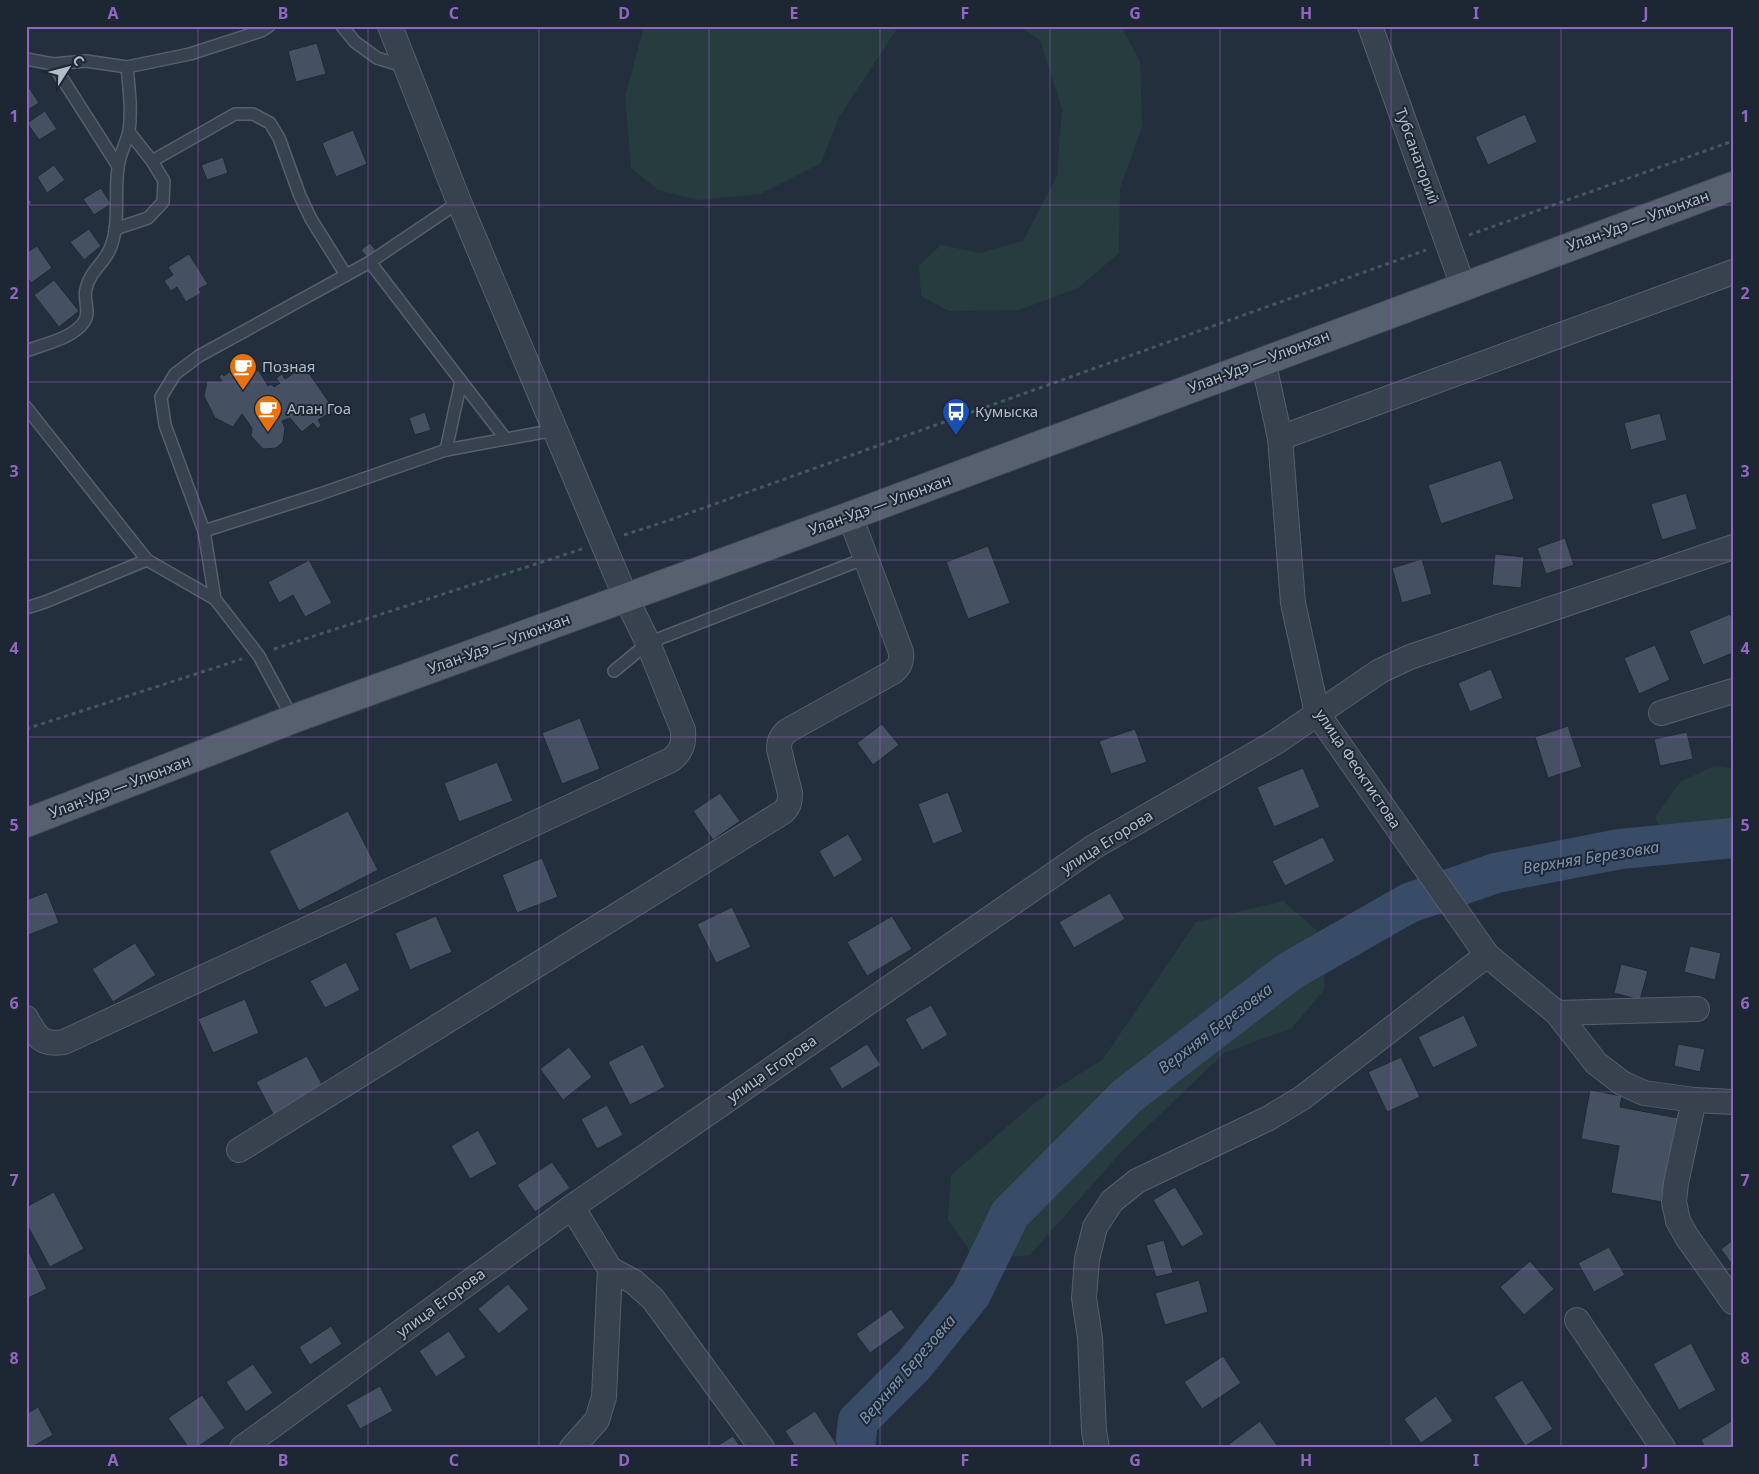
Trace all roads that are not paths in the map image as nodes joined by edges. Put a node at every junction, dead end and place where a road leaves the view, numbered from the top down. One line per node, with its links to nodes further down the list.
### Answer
1 (270, 26): 7 (lane)
2 (342, 26): 8 (lane)
3 (390, 26): 8 (street)
4 (1370, 26): 18 (street, Тубсанаторий)
5 (26, 59): 6 (lane)
6 (53, 64): 7 (lane); 11 (lane)
7 (127, 67): 9 (lane)
8 (407, 68): 13 (street)
9 (128, 132): 10 (lane); 11 (lane)
10 (152, 160): 14 (lane); 17 (lane)
11 (118, 166): 14 (lane)
12 (1733, 186): 18 (main road, Улан-Удэ — Улюнхан)
13 (459, 202): 15 (lane); 23 (street)
14 (115, 228): 19 (lane)
15 (370, 262): 17 (lane); 21 (lane)
16 (1733, 272): 25 (street)
17 (346, 276): 28 (lane)
18 (1463, 286): 20 (main road, Улан-Удэ — Улюнхан)
19 (26, 351)
20 (1263, 360): 25 (street, улица Феоктистова); 27 (main road, Улан-Удэ — Улюнхан)
21 (461, 381): 24 (lane); 26 (lane)
22 (26, 407): 31 (lane)
23 (555, 430): 24 (lane); 32 (street)
24 (505, 438): 26 (lane)
25 (1280, 438): 38 (street, улица Феоктистова)
26 (446, 450): 28 (lane)
27 (850, 516): 30 (street); 32 (main road, Улан-Удэ — Улюнхан)
28 (204, 531): 33 (lane)
29 (1733, 546): 38 (street, улица Егорова)
30 (866, 558): 35 (lane); 48 (street)
31 (147, 560): 33 (lane); 34 (lane)
32 (626, 598): 35 (street); 40 (main road, Улан-Удэ — Улюнхан)
33 (215, 600): 40 (lane)
34 (26, 608)
35 (648, 643): 36 (lane); 45 (street)
36 (614, 671)
37 (1733, 690): 39 (street)
38 (1317, 713): 42 (street, улица Феоктистова); 49 (street, улица Егорова)
39 (1661, 713)
40 (294, 719): 41 (main road, Улан-Удэ — Улюнхан)
41 (26, 823)
42 (1487, 955): 44 (street, улица Феоктистова); 53 (street)
43 (1697, 1010): 44 (street)
44 (1557, 1013): 46 (street, улица Феоктистова)
45 (26, 1018)
46 (1694, 1100): 47 (street, улица Феоктистова); 51 (street)
47 (1733, 1102)
48 (239, 1150)
49 (572, 1207): 50 (street); 54 (street, улица Егорова)
50 (610, 1270): 55 (street); 56 (street)
51 (1733, 1302)
52 (1577, 1320): 57 (street)
53 (1090, 1442)
54 (242, 1448)
55 (572, 1448)
56 (762, 1448)
57 (1663, 1448)

